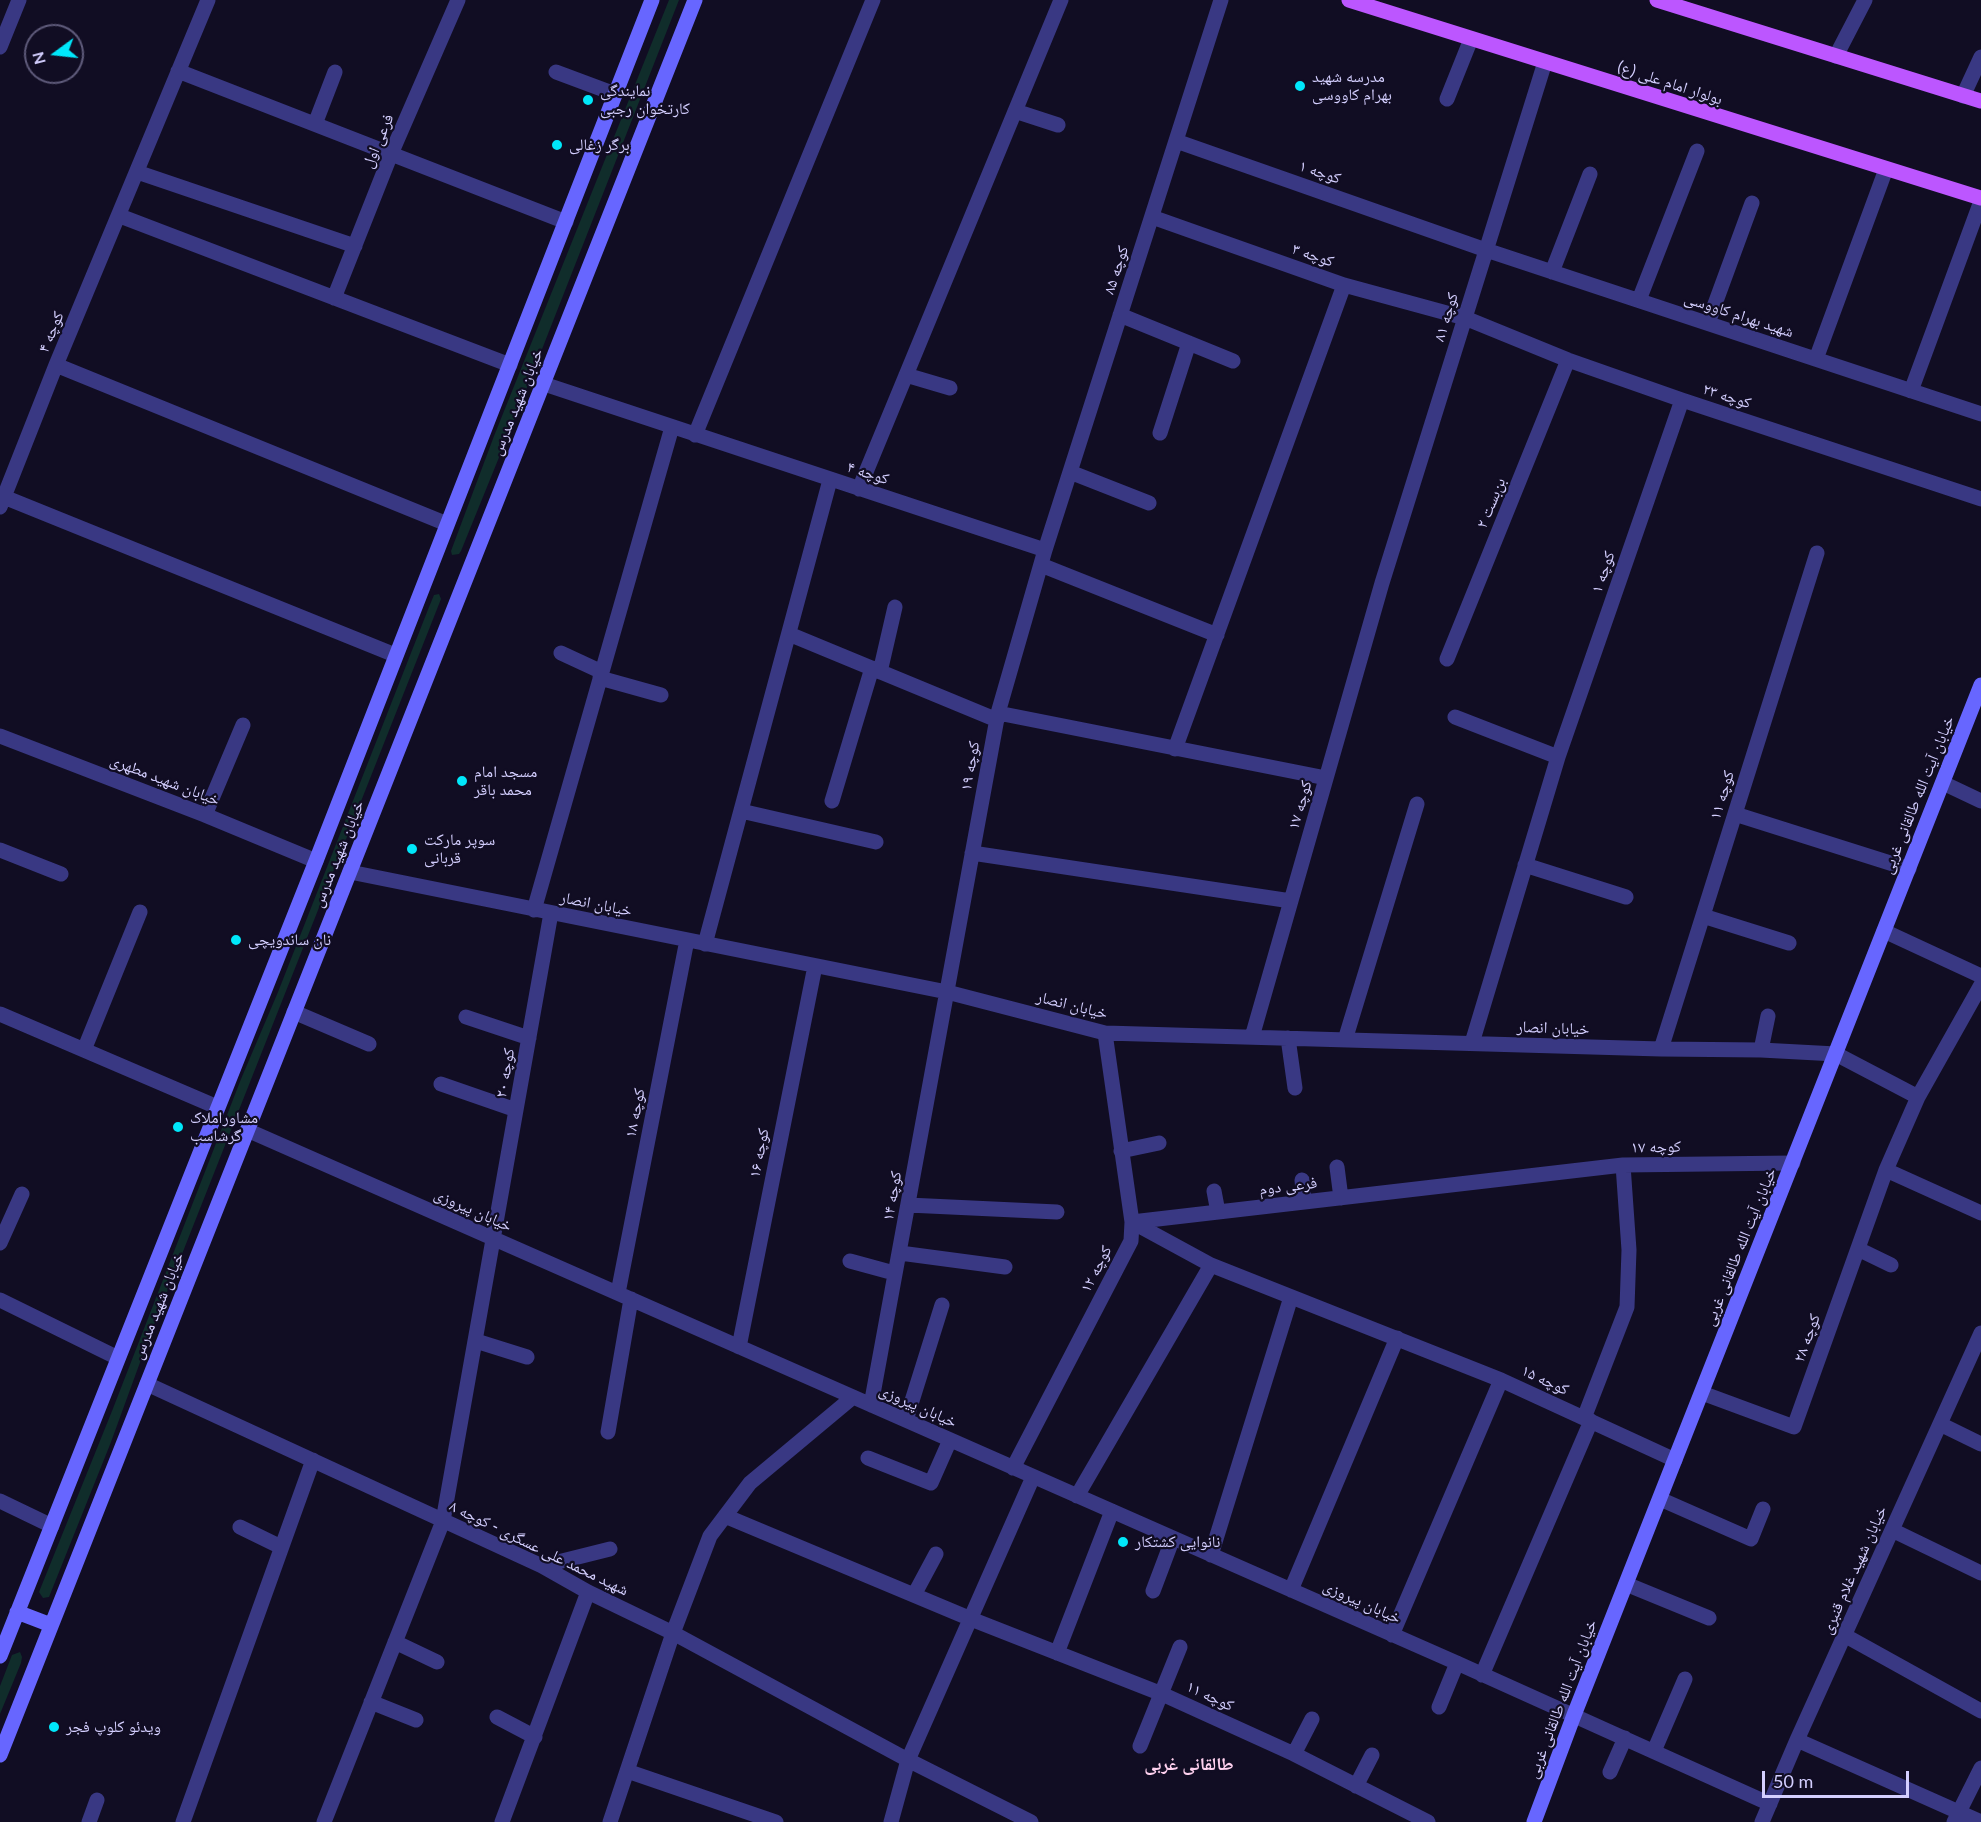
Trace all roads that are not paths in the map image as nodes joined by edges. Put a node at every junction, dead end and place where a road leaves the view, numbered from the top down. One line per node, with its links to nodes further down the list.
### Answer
1 (19, 0): 13 (street)
2 (208, 0): 17 (street, کوچه ۴)
3 (458, 0): 29 (street, فرعی اول)
4 (652, 0): 20 (main road, خیابان شهید مدرس)
5 (695, 0): 54 (main road, خیابان شهید مدرس)
6 (873, 0): 61 (street)
7 (1061, 0): 24 (street)
8 (1221, 0): 27 (street, کوچه ۸۵)
9 (1348, 0): 12 (main road, بولوار امام علی (ع))
10 (1865, 0): 14 (street)
11 (1666, 1): 14 (main road)
12 (1471, 39): 16 (main road, بولوار امام علی (ع)); 22 (street)
13 (0, 47)
14 (1836, 56): 21 (main road)
15 (1981, 57): 21 (street)
16 (1545, 62): 30 (main road, بولوار امام علی (ع)); 39 (street, کوچه ۸۱)
17 (178, 71): 25 (street); 31 (street, کوچه ۴)
18 (335, 72): 25 (street)
19 (556, 72): 20 (street)
20 (615, 94): 37 (main road, خیابان شهید مدرس)
21 (1963, 96): 23 (main road)
22 (1447, 99)
23 (1981, 101)
24 (1015, 111): 26 (street); 53 (street)
25 (315, 124): 29 (street)
26 (1058, 125)
27 (1176, 141): 36 (street, کوچه ۸۵); 39 (street, کوچه ۱)
28 (1697, 151): 43 (street)
29 (391, 154): 37 (street); 38 (street, فرعی اول)
30 (1886, 169): 33 (main road, بولوار امام علی (ع)); 48 (street)
31 (137, 172): 35 (street, کوچه ۴); 38 (street)
32 (1590, 174): 40 (street)
33 (1981, 200): 56 (street)
34 (1752, 202): 46 (street)
35 (120, 216): 42 (street); 51 (street, کوچه ۴)
36 (1152, 217): 41 (street, کوچه ۳); 44 (street, کوچه ۸۵)
37 (566, 222): 52 (main road, خیابان شهید مدرس)
38 (355, 246): 42 (street, فرعی اول)
39 (1486, 250): 40 (street, شهید بهرام کاووسی); 45 (street, کوچه ۸۱)
40 (1552, 272): 43 (street, شهید بهرام کاووسی)
41 (1344, 285): 45 (street, کوچه ۳); 74 (street)
42 (334, 298): 52 (street)
43 (1639, 300): 46 (street, شهید بهرام کاووسی)
44 (1120, 315): 47 (street); 62 (street, کوچه ۸۵)
45 (1465, 318): 49 (street, کوچه ۲۳); 71 (street, کوچه ۸۱)
46 (1708, 323): 48 (street, شهید بهرام کاووسی)
47 (1189, 343): 50 (street); 60 (street)
48 (1816, 359): 56 (street, شهید بهرام کاووسی)
49 (1568, 360): 57 (street, کوچه ۲۳); 77 (street, بن‌بست ۲)
50 (1233, 361)
51 (56, 365): 66 (street, کوچه ۴); 68 (street)
52 (510, 365): 68 (main road, خیابان شهید مدرس)
53 (906, 375): 55 (street); 64 (street)
54 (544, 384): 59 (street); 103 (main road, خیابان شهید مدرس)
55 (950, 388)
56 (1911, 391): 58 (street, شهید بهرام کاووسی)
57 (1682, 400): 65 (street, کوچه ۲۳); 88 (street, کوچه ۱)
58 (1981, 414)
59 (672, 427): 61 (street); 79 (street)
60 (1160, 433)
61 (695, 435): 63 (street)
62 (1070, 472): 67 (street); 70 (street, کوچه ۸۵)
63 (831, 480): 64 (street, کوچه ۴); 73 (street, کوچه ۴)
64 (859, 489): 70 (street, کوچه ۴)
65 (1981, 499)
66 (2, 502): 76 (street)
67 (1149, 503)
68 (447, 524): 76 (main road, خیابان شهید مدرس)
69 (1817, 553): 95 (street, کوچه ۱۱)
70 (1043, 558): 74 (street, کوچه ۴); 83 (street, کوچه ۱۹)
71 (1382, 583): 89 (street, کوچه ۱۷)
72 (895, 607): 78 (street)
73 (789, 634): 78 (street); 94 (street, کوچه ۴)
74 (1216, 635): 87 (street)
75 (561, 653): 79 (street)
76 (396, 655): 100 (main road, خیابان شهید مدرس)
77 (1447, 659)
78 (876, 670): 83 (street); 91 (street)
79 (601, 675): 81 (street); 107 (street)
80 (1981, 685): 82 (main road, خیابان آیت الله طالقانی غربی)
81 (661, 695)
82 (1978, 703): 90 (main road, خیابان آیت الله طالقانی غربی)
83 (997, 717): 87 (street); 99 (street, کوچه ۱۹)
84 (1455, 717): 88 (street)
85 (243, 725): 96 (street)
86 (0, 736): 96 (street, خیابان شهید مطهری)
87 (1175, 749): 89 (street)
88 (1558, 756): 101 (street, کوچه ۱)
89 (1326, 778): 106 (street, کوچه ۱۷)
90 (1942, 783): 92 (street); 102 (main road, خیابان آیت الله طالقانی غربی)
91 (832, 801)
92 (1981, 801)
93 (1417, 804): 127 (street)
94 (741, 811): 97 (street); 114 (street, کوچه ۴)
95 (1735, 814): 102 (street); 110 (street, کوچه ۱۱)
96 (205, 815): 100 (street, خیابان شهید مطهری)
97 (876, 842)
98 (0, 850): 104 (street)
99 (972, 853): 106 (street); 118 (street, کوچه ۱۹)
100 (316, 861): 137 (main road, خیابان شهید مدرس)
101 (1525, 865): 105 (street); 128 (street, کوچه ۱)
102 (1909, 868): 111 (main road, خیابان آیت الله طالقانی غربی)
103 (350, 872): 107 (street, خیابان انصار); 119 (main road, خیابان شهید مدرس)
104 (61, 874)
105 (1626, 897)
106 (1291, 901): 124 (street, کوچه ۱۷)
107 (534, 910): 109 (street, خیابان انصار)
108 (140, 912): 131 (street)
109 (551, 913): 112 (street, خیابان انصار); 125 (street, کوچه ۲۰)
110 (1703, 916): 113 (street); 130 (street, کوچه ۱۱)
111 (1884, 931): 116 (street); 133 (main road, خیابان آیت الله طالقانی غربی)
112 (687, 940): 114 (street, خیابان انصار); 167 (street, کوچه ۱۸)
113 (1789, 943)
114 (705, 944): 115 (street, خیابان انصار)
115 (815, 966): 118 (street, خیابان انصار); 174 (street, کوچه ۱۶)
116 (1981, 976)
117 (1981, 985): 136 (street, کوچه ۲۸)
118 (947, 992): 123 (street, خیابان انصار); 152 (street, کوچه ۱۴)
119 (294, 1012): 129 (street); 139 (main road, خیابان شهید مدرس)
120 (0, 1014): 131 (street)
121 (1768, 1016): 132 (street)
122 (466, 1017): 125 (street)
123 (1105, 1033): 124 (street, خیابان انصار); 141 (street, کوچه ۱۲)
124 (1252, 1037): 126 (street, خیابان انصار)
125 (529, 1038): 138 (street, کوچه ۲۰)
126 (1288, 1038): 127 (street, خیابان انصار); 135 (street)
127 (1346, 1040): 128 (street, خیابان انصار)
128 (1472, 1043): 130 (street, خیابان انصار)
129 (369, 1044)
130 (1661, 1049): 132 (street, خیابان انصار)
131 (84, 1050): 137 (street)
132 (1761, 1050): 133 (street, خیابان انصار)
133 (1836, 1054): 136 (street); 142 (main road, خیابان آیت الله طالقانی غربی)
134 (441, 1084): 138 (street)
135 (1295, 1088)
136 (1918, 1097): 145 (street, کوچه ۲۸)
137 (217, 1107): 176 (main road, خیابان شهید مدرس)
138 (516, 1110): 158 (street, کوچه ۲۰)
139 (247, 1130): 158 (street, خیابان پیروزی); 178 (main road, خیابان شهید مدرس)
140 (1159, 1143): 141 (street)
141 (1121, 1151): 157 (street, کوچه ۱۲)
142 (1792, 1163): 143 (street, کوچه ۱۷); 179 (main road, خیابان آیت الله طالقانی غربی)
143 (1623, 1165): 147 (street, کوچه ۱۷); 183 (street)
144 (1336, 1167): 150 (street)
145 (1886, 1170): 156 (street); 160 (street, کوچه ۲۸)
146 (1302, 1180): 151 (street)
147 (1449, 1185): 150 (street, فرعی دوم)
148 (1214, 1191): 155 (street)
149 (22, 1194): 153 (street)
150 (1341, 1198): 151 (street, فرعی دوم)
151 (1304, 1202): 155 (street, فرعی دوم)
152 (908, 1205): 154 (street); 161 (street, کوچه ۱۴)
153 (6, 1209): 159 (street)
154 (1057, 1212)
155 (1218, 1212): 157 (street, فرعی دوم)
156 (1981, 1214)
157 (1132, 1222): 163 (street); 191 (street, کوچه ۱۲)
158 (493, 1238): 167 (street, خیابان پیروزی); 173 (street)
159 (0, 1243)
160 (1858, 1249): 164 (street); 179 (street, کوچه ۲۸)
161 (900, 1253): 165 (street); 166 (street, کوچه ۱۴)
162 (850, 1261): 166 (street)
163 (1211, 1265): 168 (street); 193 (street)
164 (1891, 1265)
165 (1005, 1267)
166 (894, 1273): 181 (street, کوچه ۱۴)
167 (625, 1296): 174 (street, خیابان پیروزی); 185 (street, کوچه ۱۸)
168 (1291, 1297): 172 (street); 207 (street)
169 (0, 1300): 176 (street)
170 (942, 1305): 182 (street)
171 (1980, 1336): 184 (street, خیابان شهید غلام قنبری)
172 (1397, 1338): 177 (street, کوچه ۱۵); 211 (street)
173 (476, 1341): 175 (street); 199 (street)
174 (739, 1347): 180 (street, خیابان پیروزی)
175 (527, 1357)
176 (118, 1358): 200 (main road, خیابان شهید مدرس)
177 (1501, 1380): 183 (street, کوچه ۱۵); 220 (street)
178 (147, 1384): 189 (street, شهید محمد علی عسگری - کوچه ۸); 218 (main road, خیابان شهید مدرس)
179 (1702, 1393): 190 (main road, خیابان آیت الله طالقانی غربی)
180 (853, 1397): 181 (street, خیابان پیروزی); 198 (street)
181 (871, 1405): 182 (street, خیابان پیروزی)
182 (906, 1420): 186 (street, خیابان پیروزی)
183 (1588, 1420): 190 (street, کوچه ۱۵); 228 (street)
184 (1940, 1424): 187 (street); 202 (street, خیابان شهید غلام قنبری)
185 (608, 1432)
186 (950, 1440): 188 (street); 191 (street, خیابان پیروزی)
187 (1981, 1444)
188 (868, 1458)
189 (313, 1460): 199 (street, شهید محمد علی عسگری - کوچه ۸); 204 (street)
190 (1675, 1460): 194 (main road, خیابان آیت الله طالقانی غربی)
191 (1013, 1468): 192 (street, خیابان پیروزی)
192 (1033, 1476): 193 (street, خیابان پیروزی); 217 (street)
193 (1077, 1496): 197 (street, خیابان پیروزی)
194 (1660, 1499): 196 (street); 210 (main road, خیابان آیت الله طالقانی غربی)
195 (0, 1501): 200 (street)
196 (1763, 1509)
197 (1112, 1511): 203 (street, خیابان پیروزی); 224 (street)
198 (725, 1516): 214 (street, کوچه ۱۱); 219 (street)
199 (443, 1521): 208 (street, شهید محمد علی عسگری - کوچه ۸); 222 (street)
200 (52, 1526): 215 (main road, خیابان شهید مدرس)
201 (240, 1527): 204 (street)
202 (1892, 1530): 209 (street); 221 (street, خیابان شهید غلام قنبری)
203 (1173, 1538): 207 (street, خیابان پیروزی); 212 (street)
204 (281, 1547): 256 (street)
205 (610, 1549): 208 (street)
206 (936, 1554): 214 (street)
207 (1211, 1555): 211 (street, خیابان پیروزی)
208 (542, 1566): 213 (street, شهید محمد علی عسگری - کوچه ۸)
209 (1979, 1572)
210 (1626, 1584): 216 (street); 234 (main road, خیابان آیت الله طالقانی غربی)
211 (1291, 1590): 220 (street, خیابان پیروزی)
212 (1154, 1591)
213 (588, 1592): 219 (street, شهید محمد علی عسگری - کوچه ۸); 238 (street)
214 (914, 1596): 217 (street, کوچه ۱۱)
215 (17, 1612): 218 (main road); 225 (main road, خیابان شهید مدرس)
216 (1709, 1618)
217 (971, 1619): 224 (street, کوچه ۱۱); 246 (street)
218 (51, 1625): 244 (main road, خیابان شهید مدرس)
219 (673, 1633): 246 (street, شهید محمد علی عسگری - کوچه ۸); 248 (street)
220 (1392, 1635): 227 (street, خیابان پیروزی)
221 (1844, 1635): 233 (street); 240 (street, خیابان شهید غلام قنبری)
222 (395, 1642): 226 (street); 231 (street)
223 (1180, 1647): 230 (street)
224 (1057, 1653): 230 (street, کوچه ۱۱)
225 (0, 1656)
226 (437, 1662)
227 (1457, 1663): 228 (street, خیابان پیروزی); 232 (street)
228 (1482, 1675): 234 (street, خیابان پیروزی)
229 (1685, 1678): 242 (street)
230 (1162, 1694): 241 (street); 243 (street, کوچه ۱۱)
231 (371, 1702): 237 (street); 257 (street)
232 (1439, 1707)
233 (1981, 1711)
234 (1574, 1715): 239 (street, خیابان پیروزی); 264 (main road, خیابان آیت الله طالقانی غربی)
235 (497, 1717): 238 (street)
236 (1312, 1719): 243 (street)
237 (416, 1720)
238 (535, 1737): 258 (street)
239 (1625, 1738): 242 (street, خیابان پیروزی); 249 (street)
240 (1797, 1740): 252 (street, خیابان شهید غلام قنبری); 253 (street)
241 (1140, 1746)
242 (1654, 1751): 252 (street)
243 (1294, 1754): 250 (street, کوچه ۱۱)
244 (0, 1755)
245 (1372, 1755): 250 (street)
246 (909, 1760): 261 (street); 262 (street, شهید محمد علی عسگری - کوچه ۸)
247 (1981, 1768): 253 (street)
248 (627, 1771): 259 (street); 260 (street)
249 (1610, 1772)
250 (1356, 1786): 263 (street, کوچه ۱۱)
251 (97, 1800): 255 (street)
252 (1770, 1804): 265 (street, خیابان شهید غلام قنبری)
253 (1957, 1817): 254 (street)
254 (1981, 1821)
255 (89, 1822)
256 (183, 1822)
257 (324, 1822)
258 (502, 1822)
259 (610, 1822)
260 (776, 1822)
261 (891, 1822)
262 (1031, 1822)
263 (1428, 1822)
264 (1534, 1822)
265 (1762, 1822)

